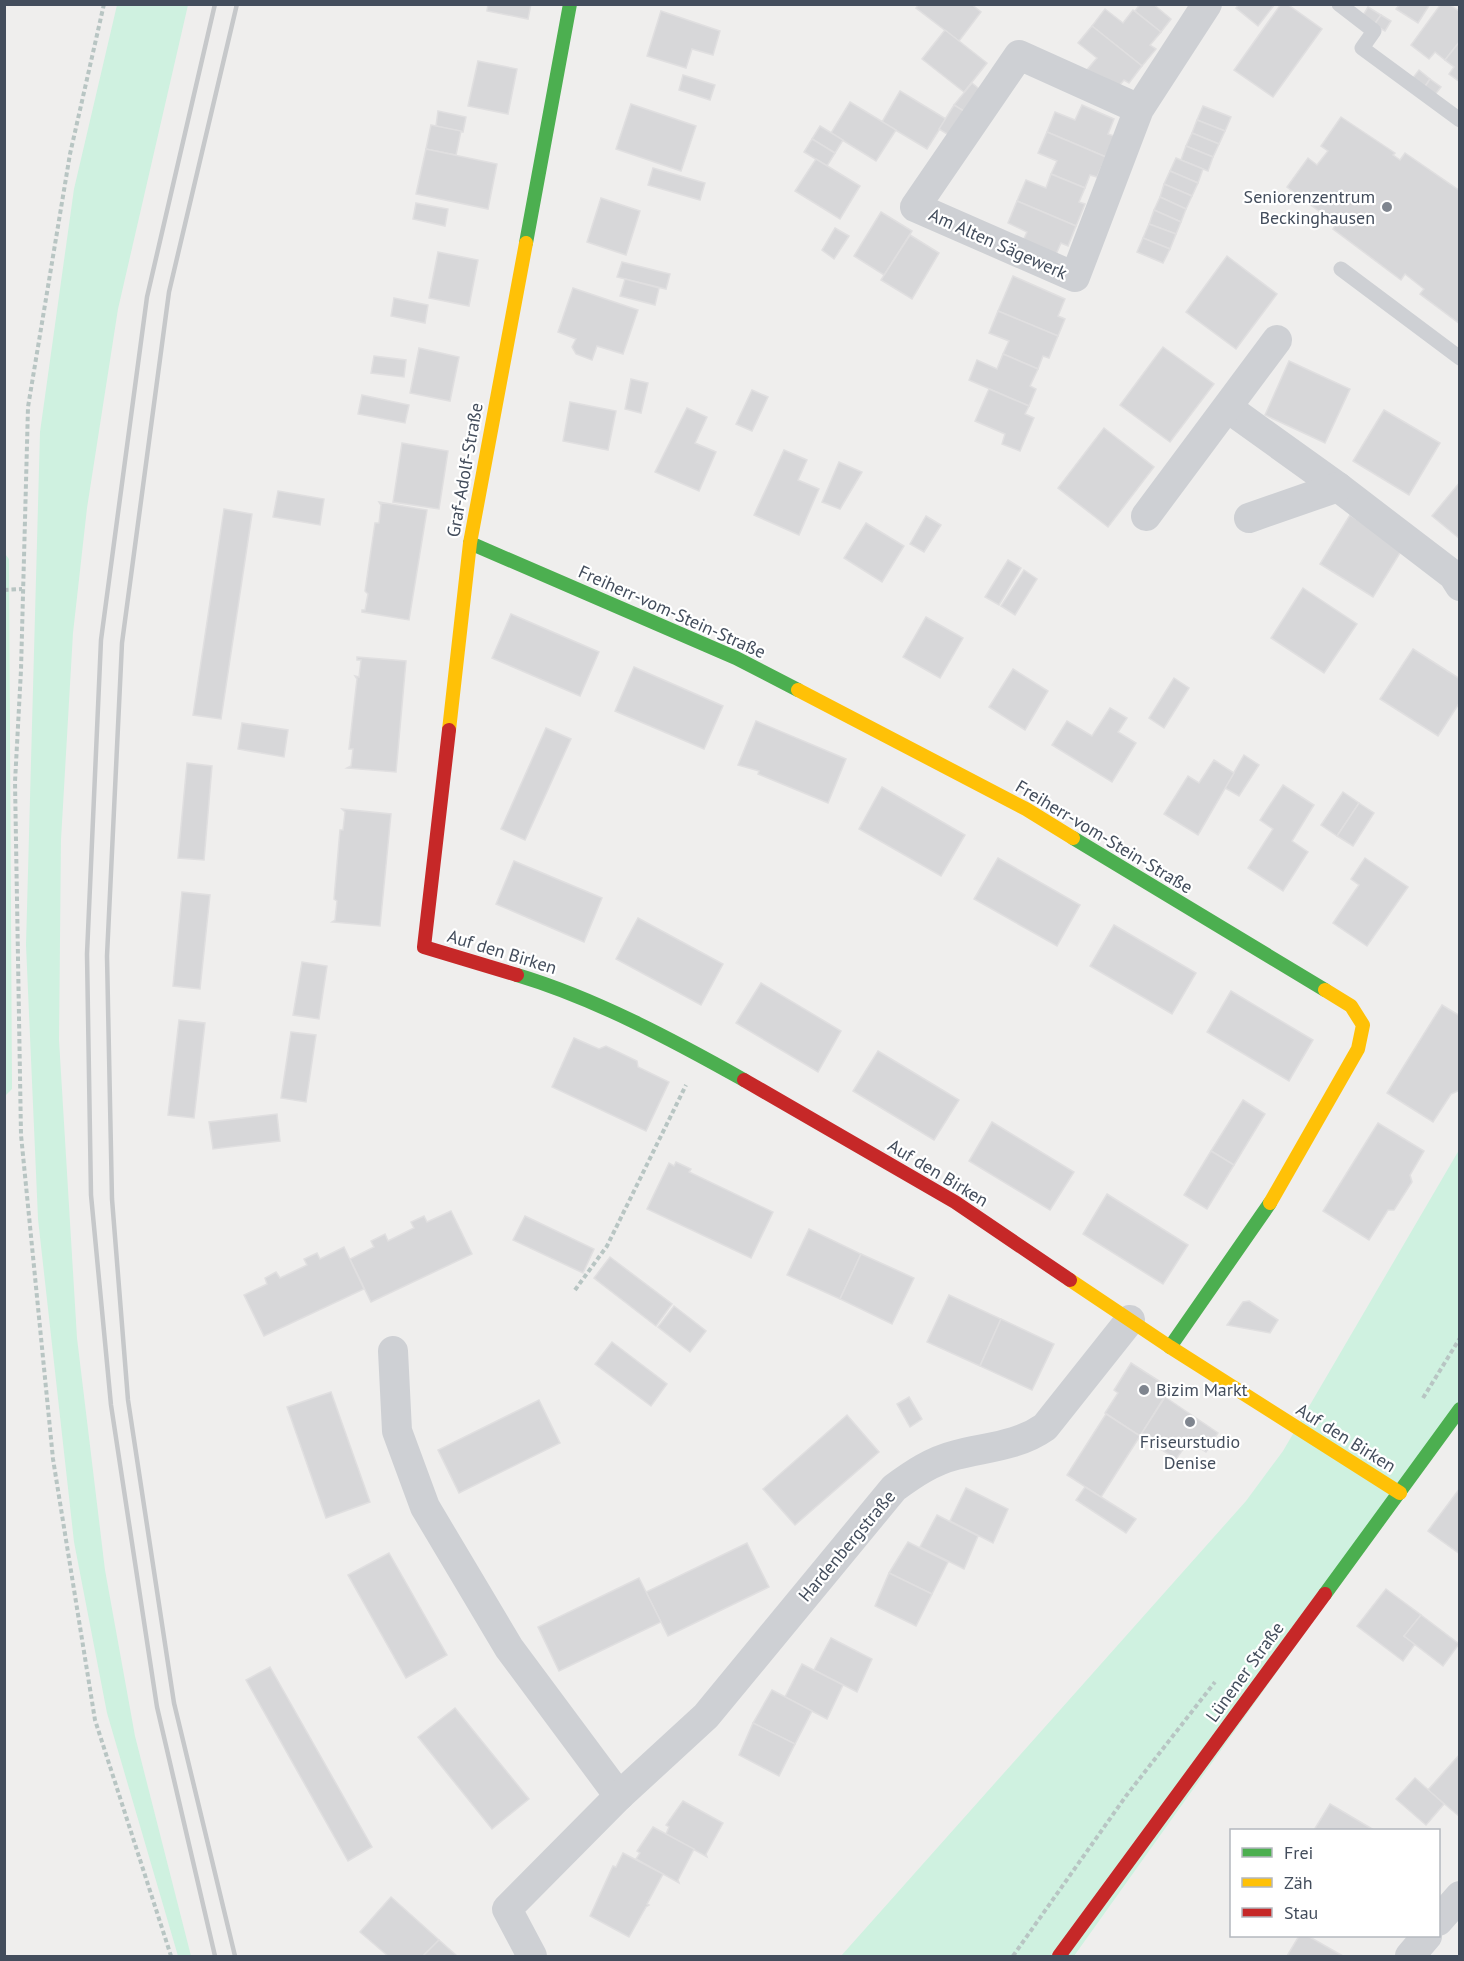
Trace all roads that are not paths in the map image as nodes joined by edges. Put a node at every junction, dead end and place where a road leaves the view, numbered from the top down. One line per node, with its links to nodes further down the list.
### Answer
1 (570, 4): 13 (street, Graf-Adolf-Straße)
2 (1207, 4): 4 (street, Am Alten Sägewerk)
3 (1339, 4): 5 (lane)
4 (1139, 110): 4 (street, Am Alten Sägewerk)
5 (1460, 120)
6 (1341, 269): 8 (lane)
7 (1277, 340): 9 (street)
8 (1460, 358)
9 (1228, 408): 10 (street); 11 (street)
10 (1338, 487): 12 (street); 14 (street)
11 (1146, 516)
12 (1250, 518)
13 (470, 543): 15 (street, Graf-Adolf-Straße); 17 (street, Freiherr-vom-Stein-Straße)
14 (1460, 586)
15 (424, 947): 16 (street, Auf den Birken)
16 (1130, 1320): 17 (street, Auf den Birken); 21 (street, Hardenbergstraße)
17 (1170, 1347): 20 (street, Auf den Birken)
18 (393, 1351): 21 (street)
19 (1460, 1409): 20 (street, Lünener Straße)
20 (1400, 1493): 26 (street, Lünener Straße)
21 (619, 1796): 25 (street, Hardenbergstraße)
22 (1460, 1896): 23 (street)
23 (1440, 1920)
24 (1425, 1937): 27 (street)
25 (532, 1956)
26 (1059, 1956)
27 (1410, 1956)

